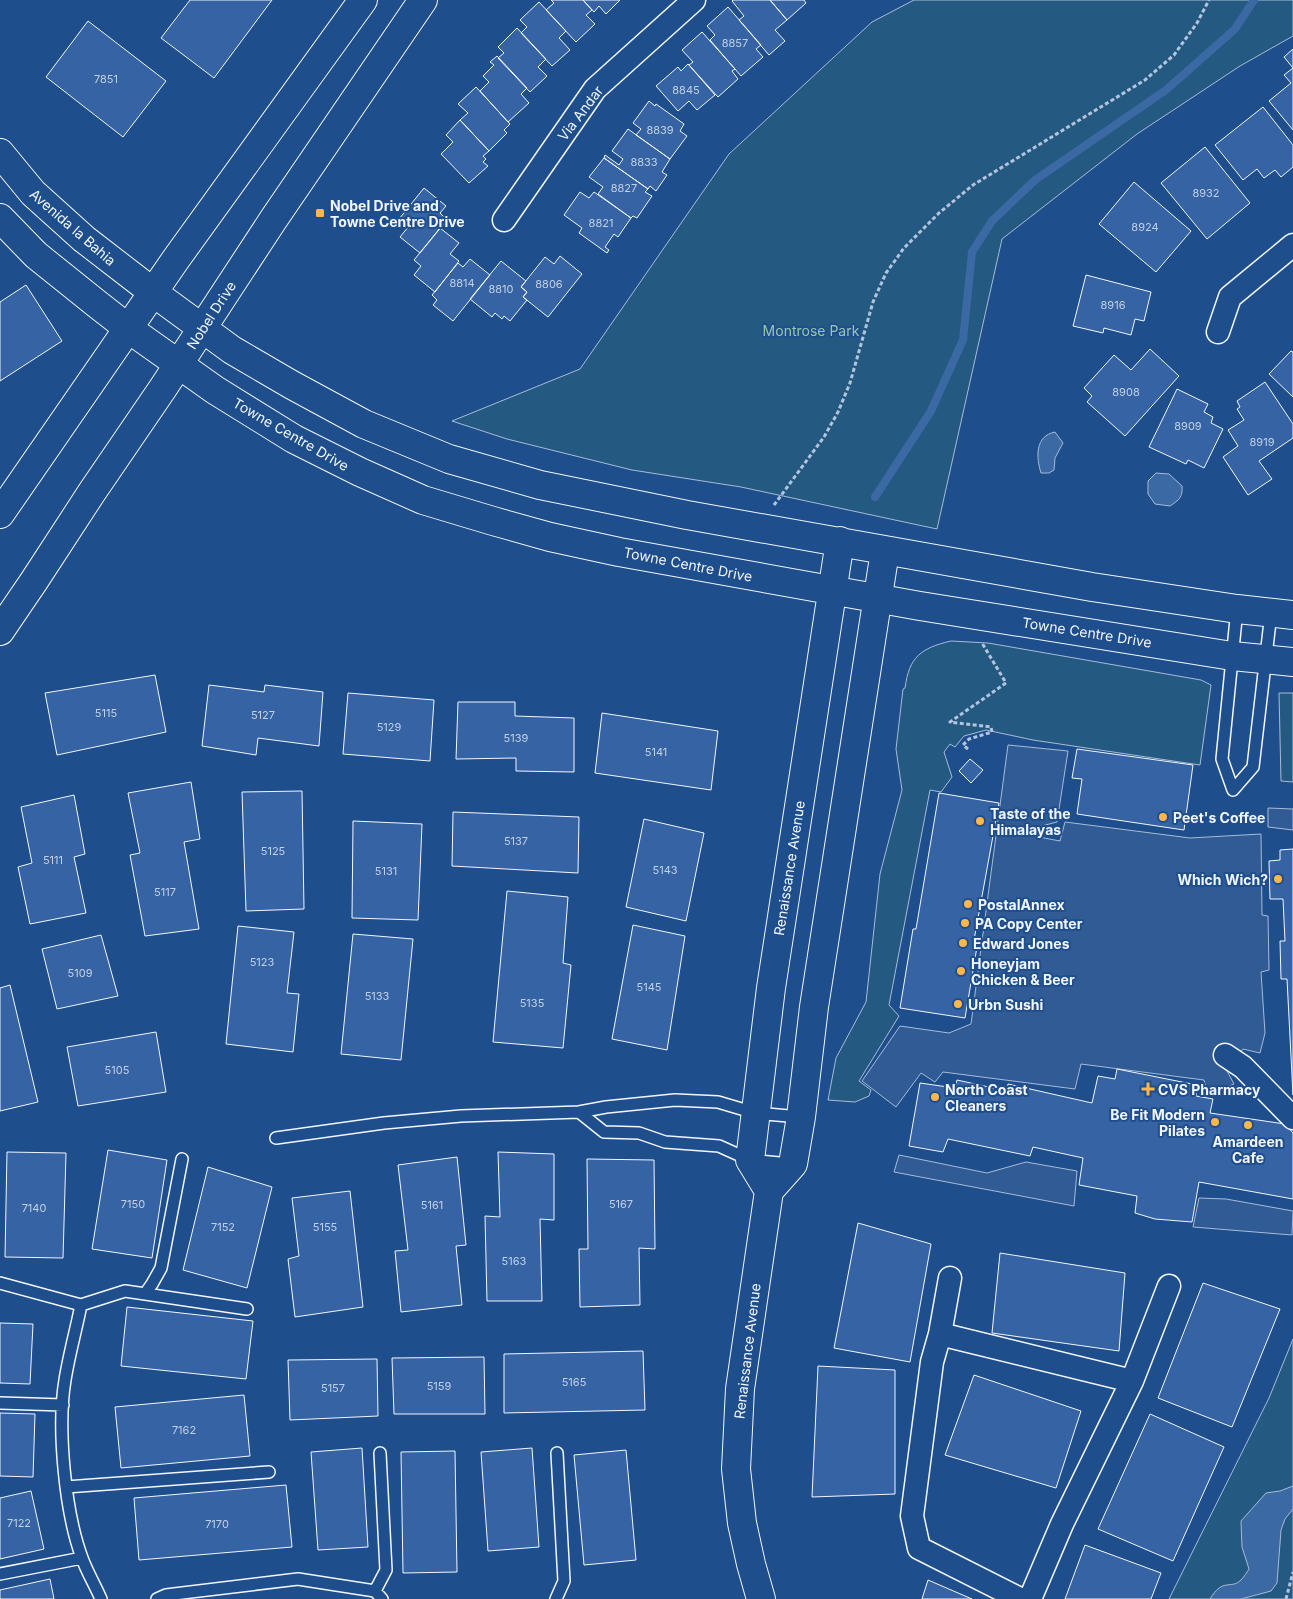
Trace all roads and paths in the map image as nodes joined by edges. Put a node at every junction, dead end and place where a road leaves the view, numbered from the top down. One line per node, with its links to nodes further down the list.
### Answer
1 (363, 0): 9 (main road)
2 (423, 0): 10 (main road, Nobel Drive)
3 (694, 0): 7 (street, Via Andar)
4 (1209, 0): 14 (path)
5 (0, 153): 9 (main road, Avenida la Bahia)
6 (0, 218): 11 (main road)
7 (504, 220)
8 (1293, 245): 12 (street)
9 (154, 293): 10 (main road); 11 (main road)
10 (202, 328): 13 (main road, Nobel Drive); 16 (main road)
11 (129, 330): 13 (main road, Towne Centre Drive); 15 (main road)
12 (1218, 332)
13 (179, 364): 18 (main road, Towne Centre Drive); 22 (main road, Nobel Drive)
14 (773, 506)
15 (0, 514)
16 (840, 541): 17 (main road); 18 (main road, Renaissance Avenue)
17 (884, 551): 19 (main road); 20 (main road)
18 (833, 590): 19 (main road, Towne Centre Drive); 30 (main road, Renaissance Avenue)
19 (877, 598): 24 (main road, Towne Centre Drive); 31 (main road)
20 (1238, 609): 21 (main road); 24 (lane)
21 (1282, 614): 25 (lane)
22 (0, 631)
23 (979, 639): 27 (path)
24 (1232, 656): 25 (main road, Towne Centre Drive); 25 (lane)
25 (1266, 659): 26 (main road, Towne Centre Drive)
26 (1293, 662)
27 (968, 749)
28 (1225, 1055): 32 (street)
29 (579, 1112): 30 (lane); 33 (lane); 35 (lane)
30 (755, 1113): 31 (lane); 35 (main road, Renaissance Avenue)
31 (801, 1117): 36 (main road)
32 (1293, 1118)
33 (276, 1138)
34 (182, 1159): 41 (lane)
35 (750, 1160): 36 (lane); 37 (main road)
36 (793, 1164): 37 (main road)
37 (769, 1191): 59 (main road, Renaissance Avenue)
38 (950, 1278): 44 (street)
39 (0, 1283): 42 (lane)
40 (1169, 1286): 45 (street)
41 (145, 1294): 42 (lane); 43 (lane)
42 (81, 1305): 47 (lane)
43 (247, 1309)
44 (940, 1334): 45 (street); 60 (street)
45 (1132, 1381): 61 (street)
46 (0, 1402): 47 (lane)
47 (63, 1405): 51 (lane)
48 (380, 1453): 55 (lane)
49 (556, 1453): 58 (lane)
50 (269, 1472): 51 (lane)
51 (66, 1486): 52 (lane)
52 (82, 1558): 54 (lane); 56 (lane)
53 (1293, 1572): 62 (path)
54 (0, 1574)
55 (378, 1595): 57 (lane)
56 (101, 1599)
57 (157, 1599)
58 (556, 1599)
59 (761, 1599)
60 (1020, 1599)
61 (1030, 1599)
62 (1286, 1599)

